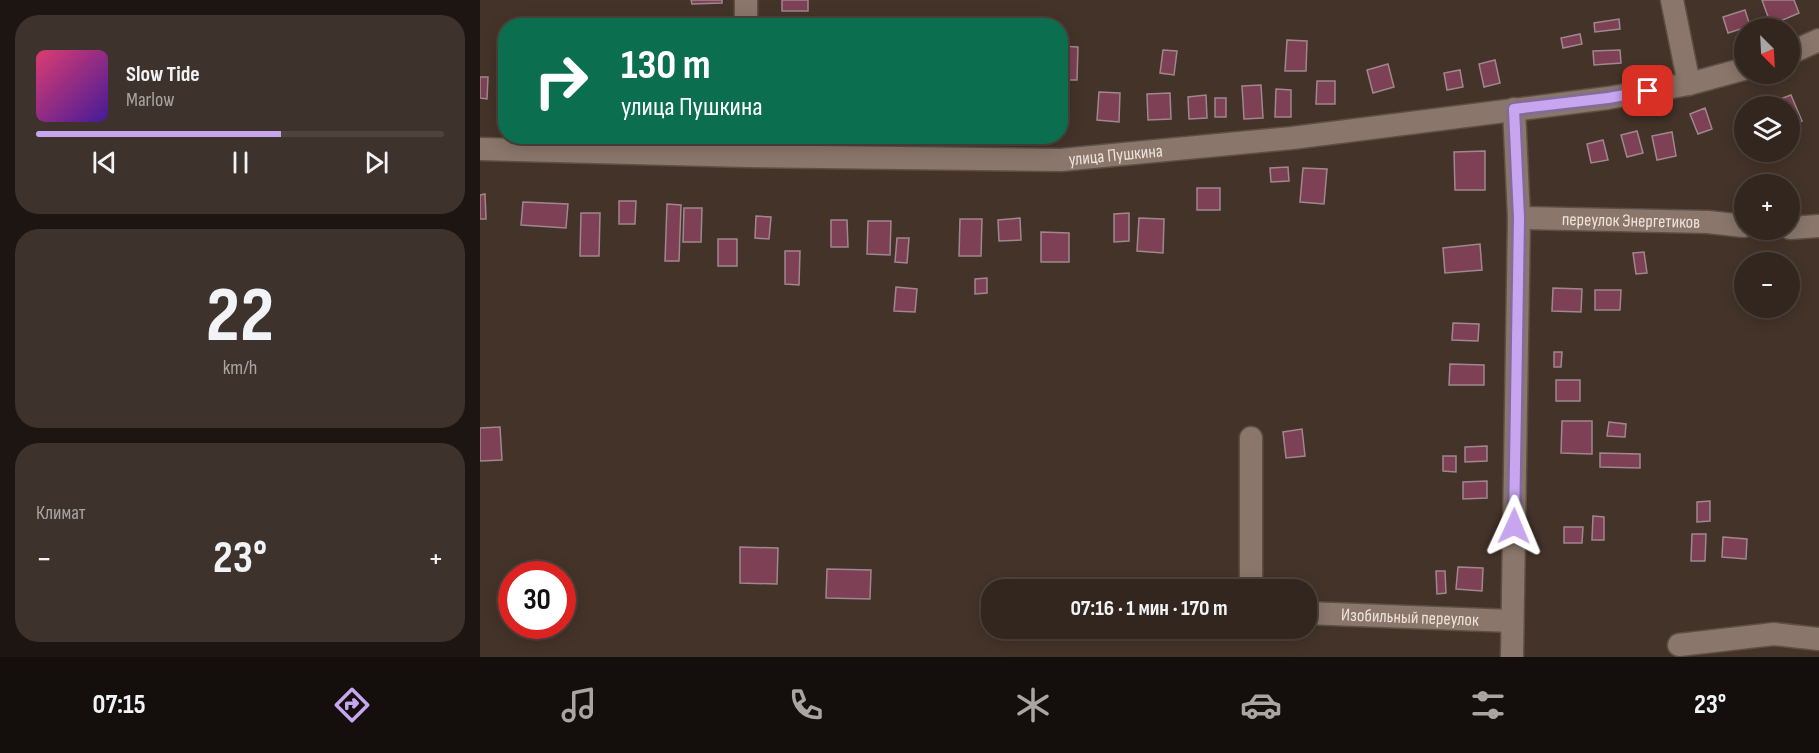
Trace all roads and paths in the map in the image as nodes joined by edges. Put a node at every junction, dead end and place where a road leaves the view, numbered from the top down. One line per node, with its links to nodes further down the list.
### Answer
1 (746, 0): 3 (street)
2 (1672, 0): 7 (street)
3 (746, 18)
4 (1819, 40): 5 (street)
5 (1800, 49)
6 (1734, 72): 7 (street, улица Пушкина)
7 (1689, 84): 8 (street, улица Пушкина)
8 (1514, 109): 9 (street, улица Пушкина); 11 (street)
9 (747, 146): 10 (street, улица Пушкина)
10 (480, 149)
11 (1519, 218): 12 (street, переулок Энергетиков); 18 (street)
12 (1734, 225)
13 (1819, 226): 14 (street)
14 (1800, 227)
15 (1251, 438): 16 (street)
16 (1251, 579)
17 (1317, 613): 18 (street, Изобильный переулок)
18 (1512, 621): 21 (street)
19 (1819, 639): 20 (street)
20 (1679, 645)
21 (1512, 657)

